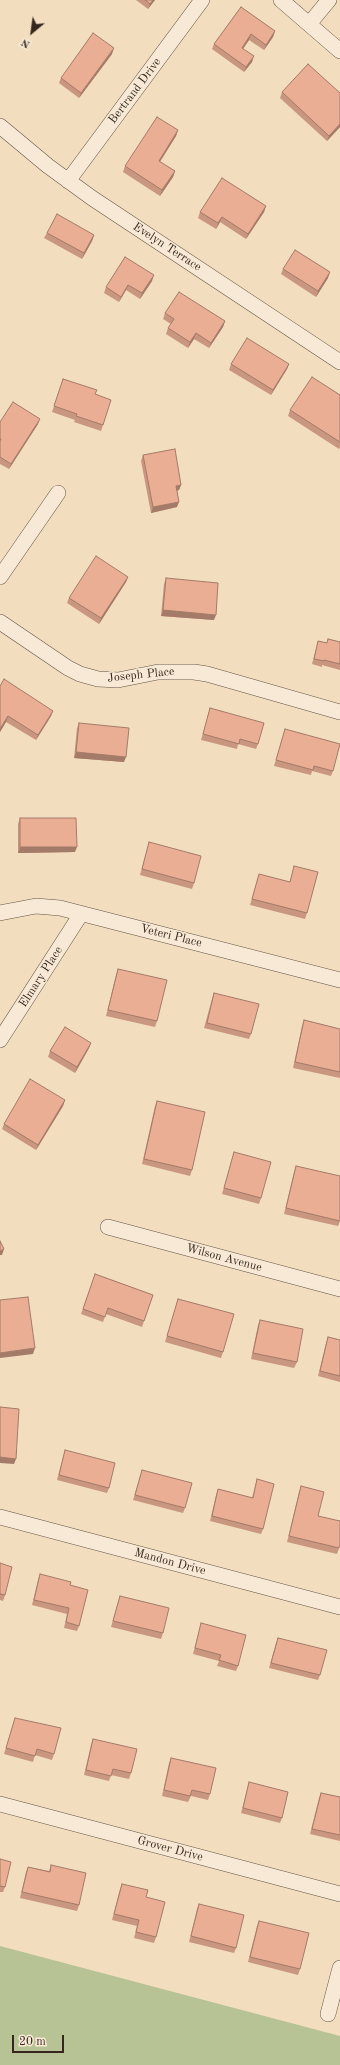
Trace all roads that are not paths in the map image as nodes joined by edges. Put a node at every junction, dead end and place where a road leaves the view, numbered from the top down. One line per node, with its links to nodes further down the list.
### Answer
1 (202, 0): 7 (street, Bertrand Drive)
2 (281, 0): 4 (street)
3 (329, 0): 4 (street)
4 (309, 24): 5 (street)
5 (340, 51)
6 (0, 126): 7 (street, Evelyn Terrace)
7 (68, 181): 8 (street, Evelyn Terrace)
8 (340, 362)
9 (58, 493): 10 (street)
10 (0, 577)
11 (0, 622): 12 (street, Joseph Place)
12 (340, 712)
13 (0, 913): 14 (street, Veteri Place)
14 (81, 914): 15 (street, Veteri Place); 16 (street, Elmary Place)
15 (340, 980)
16 (0, 1040)
17 (108, 1227): 18 (street, Wilson Avenue)
18 (340, 1289)
19 (0, 1517): 20 (street, Mandon Drive)
20 (340, 1607)
21 (0, 1804): 22 (street, Grover Drive)
22 (340, 1894)
23 (340, 1968): 24 (street)
24 (328, 2014)

